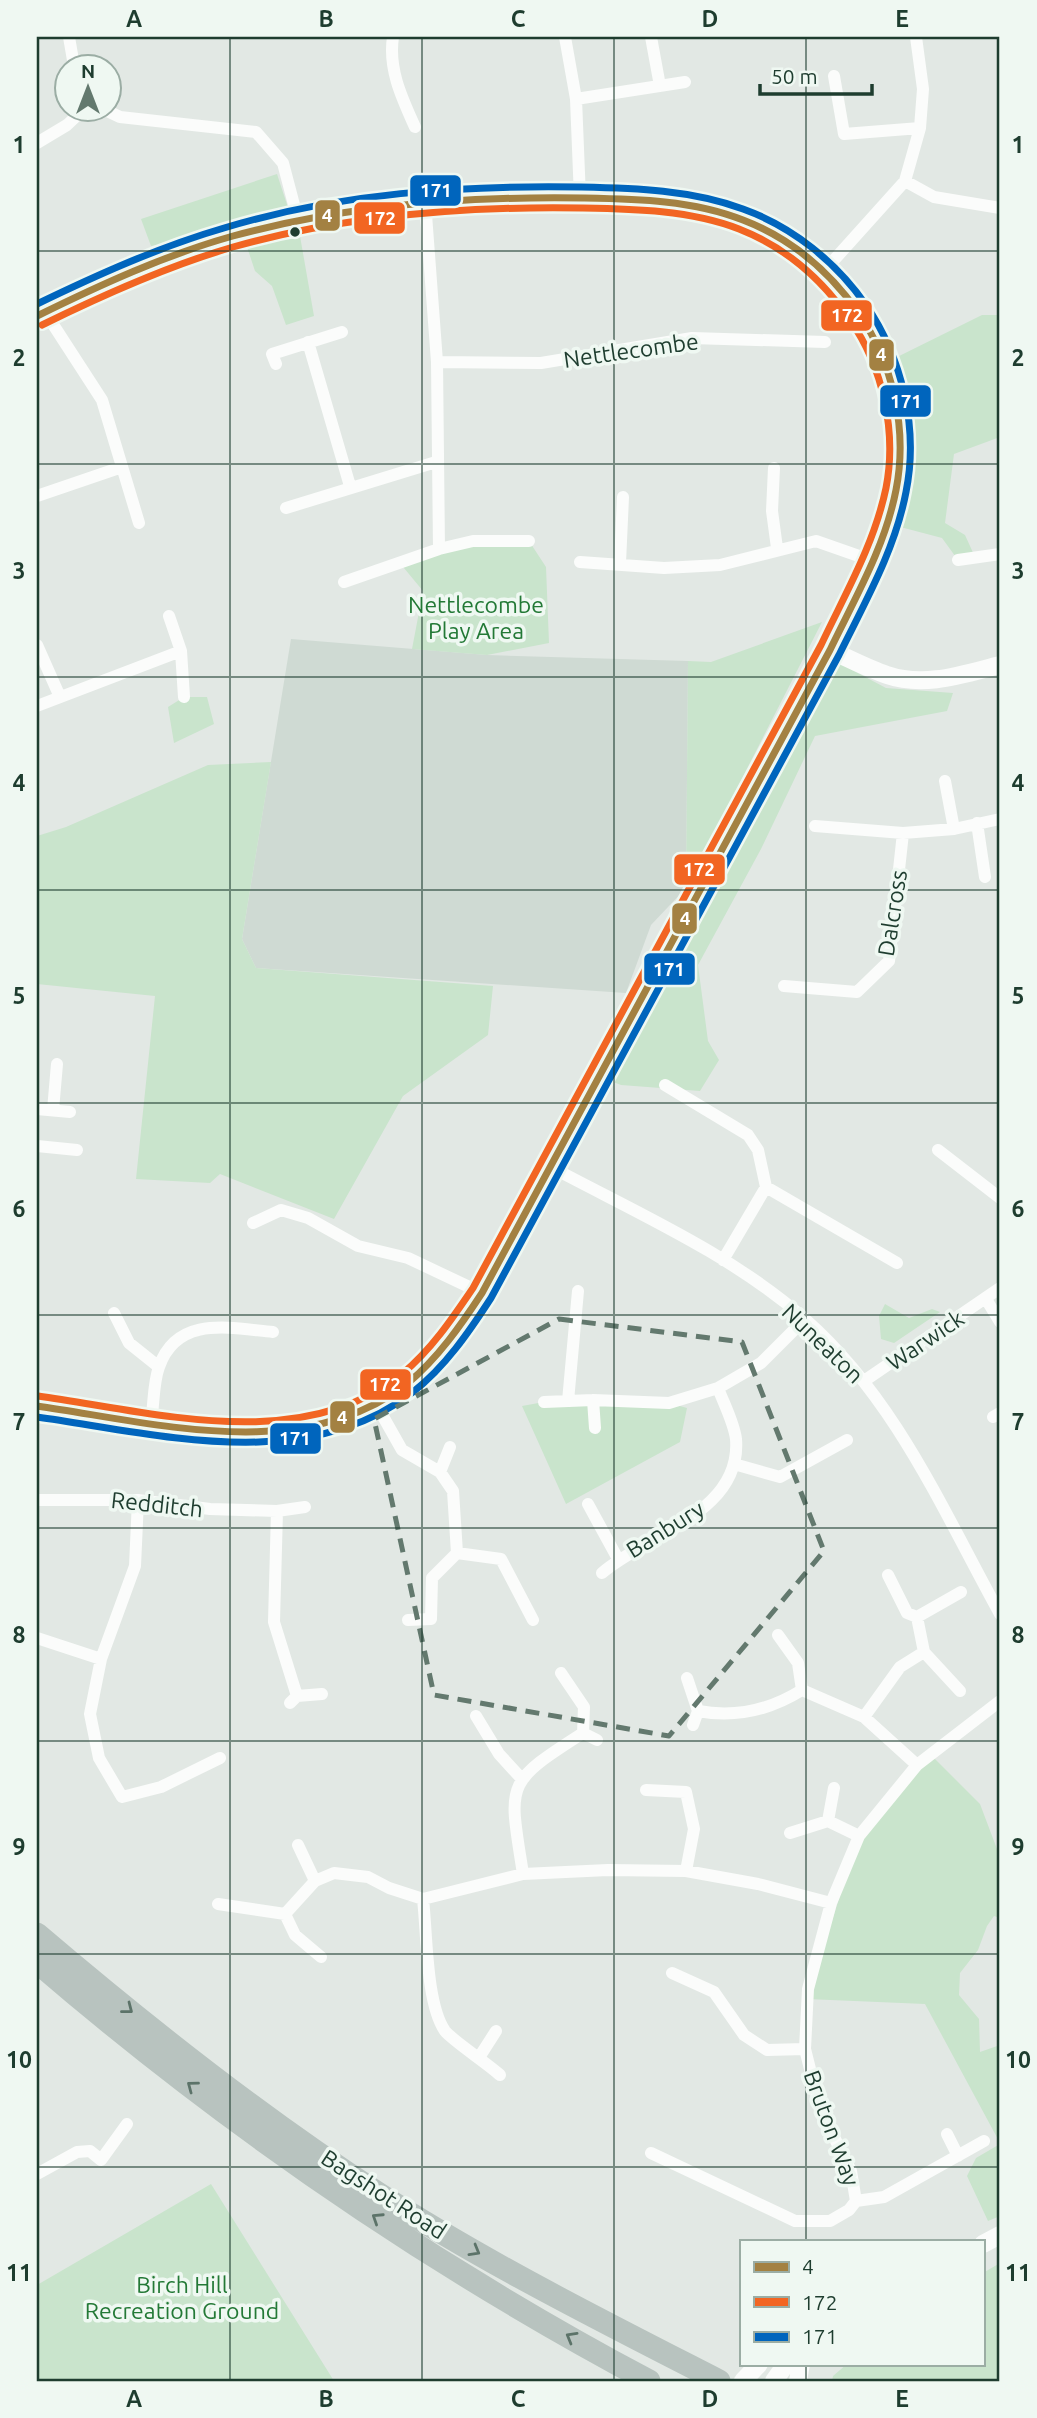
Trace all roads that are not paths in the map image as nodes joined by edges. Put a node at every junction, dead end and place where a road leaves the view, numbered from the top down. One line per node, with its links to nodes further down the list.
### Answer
1 (393, 37): 11 (street)
2 (565, 37): 8 (street)
3 (651, 37): 7 (street)
4 (916, 37): 12 (street)
5 (835, 76): 12 (street)
6 (685, 82): 7 (street)
7 (660, 86): 8 (street)
8 (576, 100): 15 (street)
9 (122, 117): 18 (street)
10 (70, 122): 13 (street)
11 (415, 127)
12 (920, 128): 14 (street)
13 (37, 143)
14 (905, 181): 17 (street); 19 (street)
15 (580, 198): 16 (street); 19 (street)
16 (425, 201): 18 (street); 24 (street)
17 (1000, 208)
18 (298, 220): 20 (street)
19 (825, 270): 40 (street)
20 (41, 314): 27 (street)
21 (342, 332): 22 (street)
22 (308, 342): 25 (street); 29 (street)
23 (825, 342): 24 (street, Nettlecombe)
24 (437, 362): 26 (street)
25 (276, 364)
26 (436, 462): 29 (street); 36 (street)
27 (122, 467): 30 (street); 33 (street)
28 (774, 468): 35 (street)
29 (350, 486): 32 (street)
30 (38, 492)
31 (623, 497): 41 (street)
32 (286, 508)
33 (139, 523)
34 (529, 541): 36 (street)
35 (777, 548): 40 (street); 41 (street)
36 (439, 549): 42 (street)
37 (1000, 554): 38 (street)
38 (958, 560)
39 (580, 562): 41 (street)
40 (876, 562): 46 (street)
41 (620, 563)
42 (344, 582)
43 (169, 615): 45 (street)
44 (37, 645): 48 (street)
45 (181, 651): 48 (street); 49 (street)
46 (832, 651): 47 (street); 67 (street)
47 (1000, 665)
48 (60, 697): 50 (street)
49 (184, 697)
50 (37, 706)
51 (944, 781): 55 (street)
52 (1000, 820): 53 (street)
53 (977, 823): 55 (street); 57 (street)
54 (815, 826): 56 (street)
55 (954, 829): 56 (street)
56 (903, 833): 58 (street, Dalcross)
57 (985, 877)
58 (784, 986)
59 (57, 1064): 62 (street)
60 (665, 1085): 68 (street)
61 (37, 1109): 62 (street)
62 (53, 1110): 63 (street)
63 (70, 1112)
64 (37, 1146): 65 (street)
65 (77, 1150)
66 (938, 1150): 69 (street)
67 (551, 1167): 71 (street, Nuneaton); 75 (street)
68 (766, 1187): 71 (street); 72 (street)
69 (1000, 1198)
70 (253, 1223): 75 (street)
71 (723, 1260): 78 (street, Nuneaton)
72 (897, 1263)
73 (1000, 1288): 76 (street, Warwick)
74 (578, 1291): 85 (street)
75 (482, 1293): 87 (street)
76 (986, 1299): 79 (street, Warwick); 82 (street, Warwick)
77 (114, 1313): 81 (street)
78 (805, 1319): 82 (street, Nuneaton); 83 (street)
79 (1000, 1322)
80 (273, 1332): 81 (street)
81 (159, 1367): 89 (street)
82 (864, 1381): 105 (street, Nuneaton)
83 (718, 1388): 84 (street); 93 (street)
84 (593, 1400): 85 (street); 90 (street)
85 (569, 1401): 86 (street)
86 (544, 1402)
87 (376, 1404): 89 (street); 94 (street)
88 (37, 1406): 89 (street)
89 (151, 1422)
90 (595, 1428)
91 (847, 1440): 93 (street)
92 (450, 1447): 94 (street)
93 (734, 1464): 101 (street, Banbury)
94 (440, 1472): 100 (street)
95 (37, 1500): 96 (street, Redditch)
96 (138, 1500): 99 (street, Redditch); 114 (street)
97 (588, 1504): 101 (street, Banbury)
98 (305, 1507): 99 (street, Redditch)
99 (277, 1511): 119 (street)
100 (457, 1553): 109 (street); 110 (street)
101 (618, 1559): 102 (street, Banbury)
102 (602, 1573)
103 (888, 1575): 108 (street)
104 (1000, 1586): 105 (street)
105 (988, 1591): 107 (street, Nuneaton)
106 (961, 1592): 108 (street)
107 (1000, 1614)
108 (917, 1617): 113 (street)
109 (408, 1620)
110 (533, 1620)
111 (778, 1635): 117 (street)
112 (37, 1638): 114 (street)
113 (924, 1652): 118 (street); 123 (street)
114 (102, 1659): 127 (street)
115 (561, 1673): 125 (street)
116 (687, 1678): 121 (street)
117 (802, 1690): 121 (street); 123 (street)
118 (960, 1691)
119 (322, 1693)
120 (1000, 1701): 128 (street, Bruton Way)
121 (698, 1711): 124 (street)
122 (476, 1716): 129 (street)
123 (863, 1717): 128 (street)
124 (693, 1725)
125 (583, 1733): 126 (street); 129 (street)
126 (597, 1740)
127 (220, 1758)
128 (917, 1765): 134 (street, Bruton Way)
129 (521, 1778): 137 (street)
130 (834, 1788): 132 (street)
131 (646, 1790): 136 (street)
132 (828, 1821): 133 (street); 134 (street)
133 (790, 1833)
134 (859, 1836): 140 (street, Bruton Way)
135 (298, 1845): 138 (street)
136 (686, 1871): 137 (street); 140 (street)
137 (523, 1874): 139 (street)
138 (315, 1881): 139 (street); 142 (street)
139 (423, 1899): 150 (street)
140 (831, 1903): 149 (street, Bruton Way)
141 (218, 1904): 142 (street)
142 (285, 1914): 144 (street)
143 (37, 1934): 147 (highway)
144 (321, 1957)
145 (37, 1962): 147 (highway)
146 (671, 1973): 149 (street)
147 (67, 1974): 161 (highway, Bagshot Road, one-way to 161); 164 (highway, Bagshot Road, one-way to 147)
148 (496, 2031): 150 (street)
149 (805, 2049): 158 (street, Bruton Way)
150 (480, 2056): 151 (street)
151 (500, 2075)
152 (127, 2124): 157 (street)
153 (947, 2134): 156 (street)
154 (984, 2141): 156 (street)
155 (651, 2153): 158 (street, Bruton Way)
156 (958, 2156): 158 (street)
157 (37, 2174)
158 (856, 2201)
159 (1000, 2235): 160 (street)
160 (984, 2243)
161 (506, 2270): 165 (highway); 166 (highway, Bagshot Road)
162 (757, 2366): 167 (street)
163 (785, 2366): 168 (street)
164 (649, 2381)
165 (685, 2381)
166 (719, 2381)
167 (743, 2381)
168 (774, 2381)

